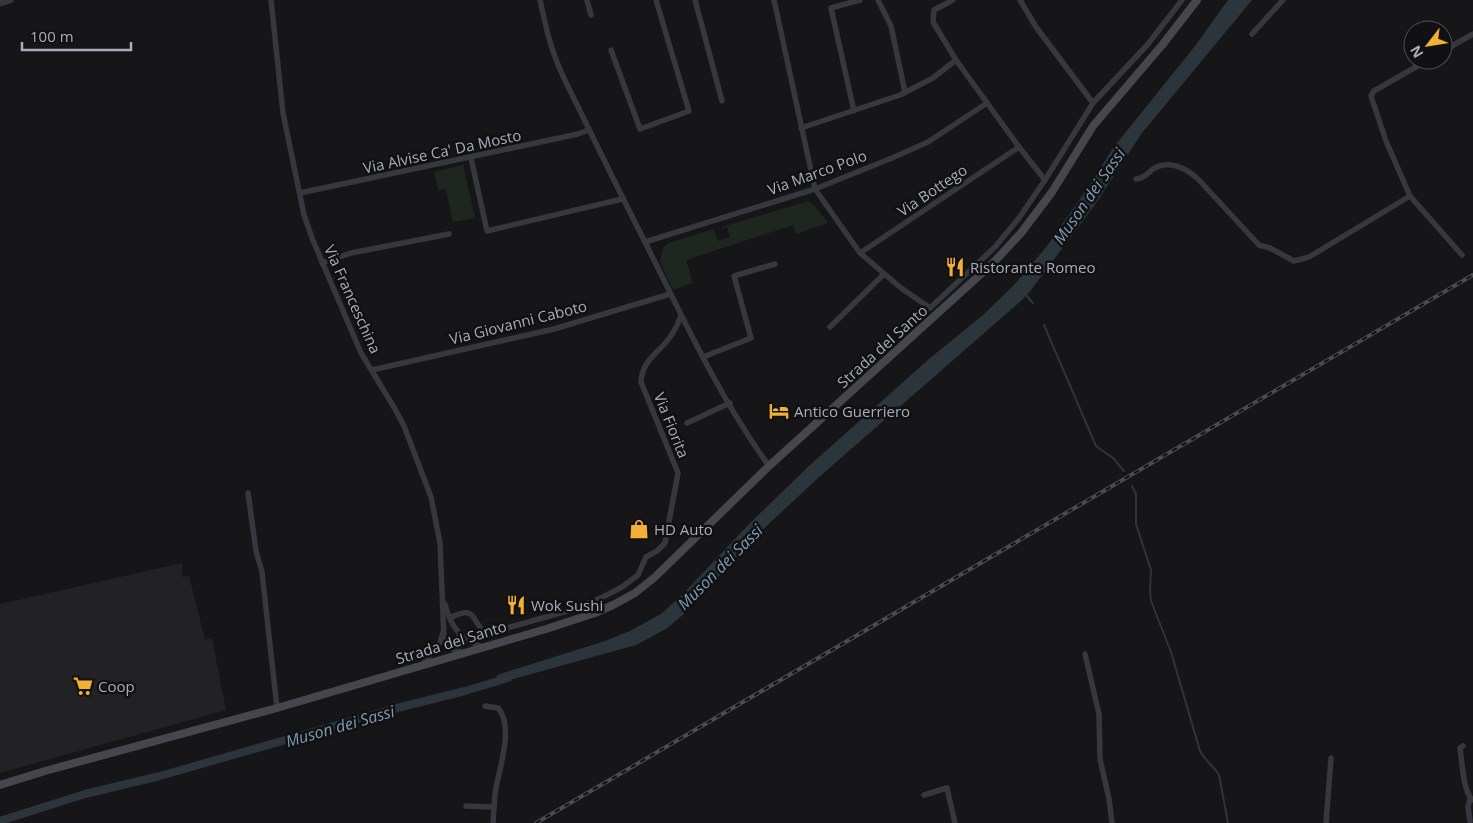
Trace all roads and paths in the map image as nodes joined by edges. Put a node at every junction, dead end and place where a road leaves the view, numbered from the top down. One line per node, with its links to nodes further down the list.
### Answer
1 (10, 0): 15 (street)
2 (271, 0): 39 (street, Via Franceschina)
3 (540, 0): 31 (street)
4 (587, 0): 16 (street)
5 (656, 0): 20 (street)
6 (695, 0): 26 (street)
7 (774, 0): 30 (street)
8 (860, 0): 29 (street)
9 (878, 0): 25 (street)
10 (953, 0): 21 (street)
11 (1020, 0): 27 (street)
12 (1182, 0): 23 (street, Strada del Santo)
13 (1196, 0): 24 (main road, Strada del Santo)
14 (1283, 0): 17 (street)
15 (0, 3)
16 (591, 15)
17 (1252, 34)
18 (1473, 34): 19 (street)
19 (1453, 45)
20 (611, 50)
21 (956, 60): 25 (street); 28 (street)
22 (1411, 70): 40 (street)
23 (1114, 81): 24 (street); 27 (street, Strada del Santo)
24 (1124, 90): 34 (main road, Strada del Santo)
25 (905, 92): 29 (street)
26 (722, 101)
27 (1093, 102): 32 (street, Strada del Santo)
28 (987, 104): 33 (street); 38 (street, Via Marco Polo)
29 (854, 111): 30 (street)
30 (801, 128): 38 (street)
31 (589, 130): 35 (street, Via Alvise Ca' Da Mosto); 41 (street)
32 (1068, 144): 34 (street); 37 (street, Strada del Santo)
33 (1018, 147): 37 (street); 44 (street, Via Bottego)
34 (1078, 150): 51 (main road, Strada del Santo)
35 (471, 158): 39 (street, Via Alvise Ca' Da Mosto); 41 (street)
36 (1136, 179): 40 (street)
37 (1045, 180): 49 (street, Strada del Santo)
38 (815, 189): 43 (street, Via Marco Polo); 44 (street)
39 (300, 193): 46 (street, Via Franceschina)
40 (1410, 196): 45 (street)
41 (622, 199): 43 (street)
42 (449, 234): 46 (street)
43 (645, 242): 50 (street)
44 (860, 253): 48 (street)
45 (1462, 255)
46 (322, 263): 55 (street, Via Franceschina)
47 (775, 264): 54 (street)
48 (884, 274): 49 (street, Strada del Santo); 53 (street)
49 (946, 293): 51 (street)
50 (670, 294): 52 (street); 55 (street, Via Giovanni Caboto)
51 (953, 301): 58 (main road, Strada del Santo)
52 (681, 316): 54 (street); 61 (street, Via Fiorita)
53 (830, 327)
54 (703, 357): 56 (street)
55 (372, 370): 60 (street, Via Franceschina)
56 (730, 403): 57 (street); 58 (street)
57 (687, 423)
58 (769, 466): 64 (main road, Strada del Santo)
59 (248, 493): 69 (street)
60 (443, 597): 61 (street, Via Franceschina); 62 (street, Via Franceschina)
61 (450, 618): 63 (street, Via Franceschina)
62 (444, 628): 65 (street, Via Franceschina); 67 (street, Via Franceschina)
63 (459, 634): 64 (street); 65 (street)
64 (482, 647): 65 (main road, Strada del Santo)
65 (458, 654): 67 (main road, Strada del Santo)
66 (1085, 654): 80 (street)
67 (422, 665): 69 (main road, Strada del Santo)
68 (485, 706): 76 (street)
69 (277, 708): 72 (main road, Strada del Santo)
70 (1463, 746): 74 (street)
71 (1331, 758): 81 (street)
72 (0, 785)
73 (924, 795): 79 (street)
74 (1472, 800): 77 (street)
75 (466, 806): 76 (street)
76 (494, 807): 78 (street)
77 (1470, 821)
78 (493, 823)
79 (955, 823)
80 (1112, 823)
81 (1326, 823)

